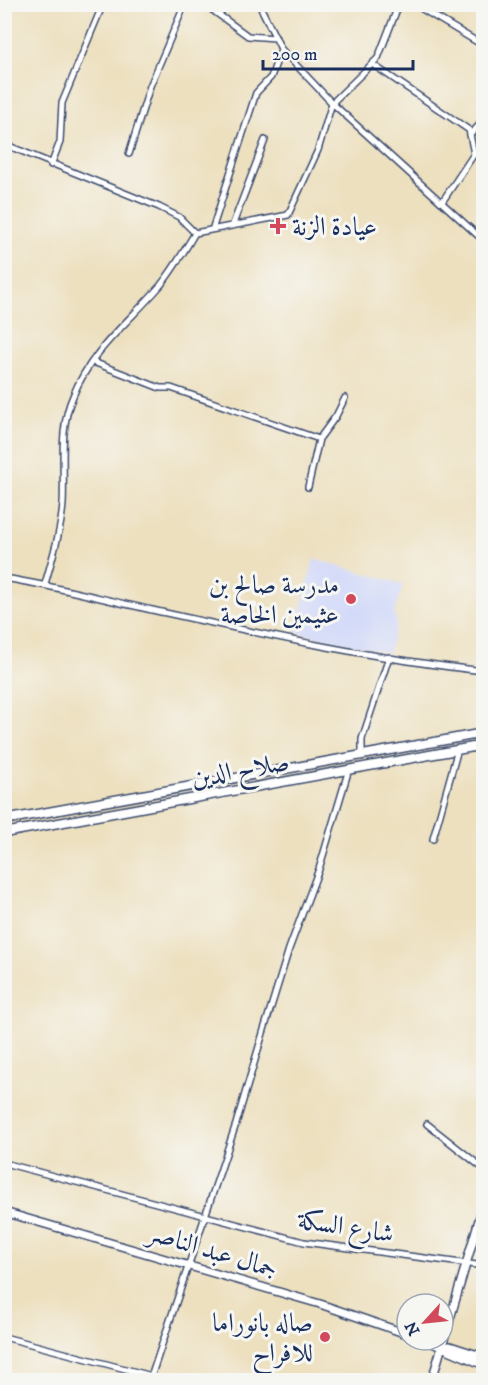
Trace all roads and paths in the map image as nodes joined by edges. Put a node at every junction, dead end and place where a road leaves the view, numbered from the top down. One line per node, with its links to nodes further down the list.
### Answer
1 (103, 4): 17 (street)
2 (185, 4): 16 (street)
3 (204, 4): 7 (street)
4 (259, 4): 7 (street)
5 (399, 4): 10 (street)
6 (414, 4): 8 (street)
7 (276, 38): 9 (street)
8 (483, 46)
9 (281, 49): 11 (street); 20 (street)
10 (372, 64): 11 (street); 13 (street)
11 (332, 103): 18 (street); 19 (street)
12 (483, 120): 13 (street)
13 (470, 135): 18 (street)
14 (265, 140): 19 (street)
15 (4, 144): 17 (street)
16 (129, 154)
17 (51, 165): 21 (street)
18 (442, 202): 22 (street)
19 (234, 224): 20 (street)
20 (213, 227): 21 (street)
21 (195, 232): 23 (street)
22 (483, 241)
23 (93, 362): 25 (street); 28 (street)
24 (345, 398): 25 (street)
25 (319, 439): 26 (street)
26 (308, 487)
27 (4, 578): 28 (street)
28 (45, 585): 29 (street)
29 (390, 657): 30 (street); 34 (street)
30 (483, 671)
31 (483, 733): 34 (highway, صلاح الدين)
32 (483, 745): 33 (highway, صلاح الدين)
33 (458, 749): 35 (highway, صلاح الدين); 42 (street)
34 (362, 755): 36 (highway, صلاح الدين)
35 (349, 768): 37 (highway, صلاح الدين); 48 (street)
36 (197, 785): 37 (highway); 38 (highway, صلاح الدين)
37 (197, 798): 40 (highway, صلاح الدين)
38 (24, 816): 39 (highway, صلاح الدين); 40 (highway)
39 (4, 820)
40 (25, 829): 41 (highway, صلاح الدين)
41 (4, 833)
42 (433, 839)
43 (427, 1124): 45 (street)
44 (4, 1163): 48 (street, شارع السكة)
45 (483, 1169)
46 (483, 1203): 50 (main road)
47 (4, 1212): 49 (main road, جمال عبد الناصر)
48 (204, 1216): 49 (street); 50 (street, شارع السكة)
49 (188, 1264): 53 (main road, جمال عبد الناصر); 60 (street)
50 (465, 1264): 51 (street, شارع السكة); 52 (main road)
51 (483, 1266)
52 (455, 1300)
53 (395, 1330)
54 (4, 1337): 60 (street)
55 (455, 1348): 58 (main road)
56 (440, 1352): 61 (main road)
57 (451, 1352): 59 (main road)
58 (483, 1357)
59 (483, 1365)
60 (151, 1378)
61 (432, 1380)

